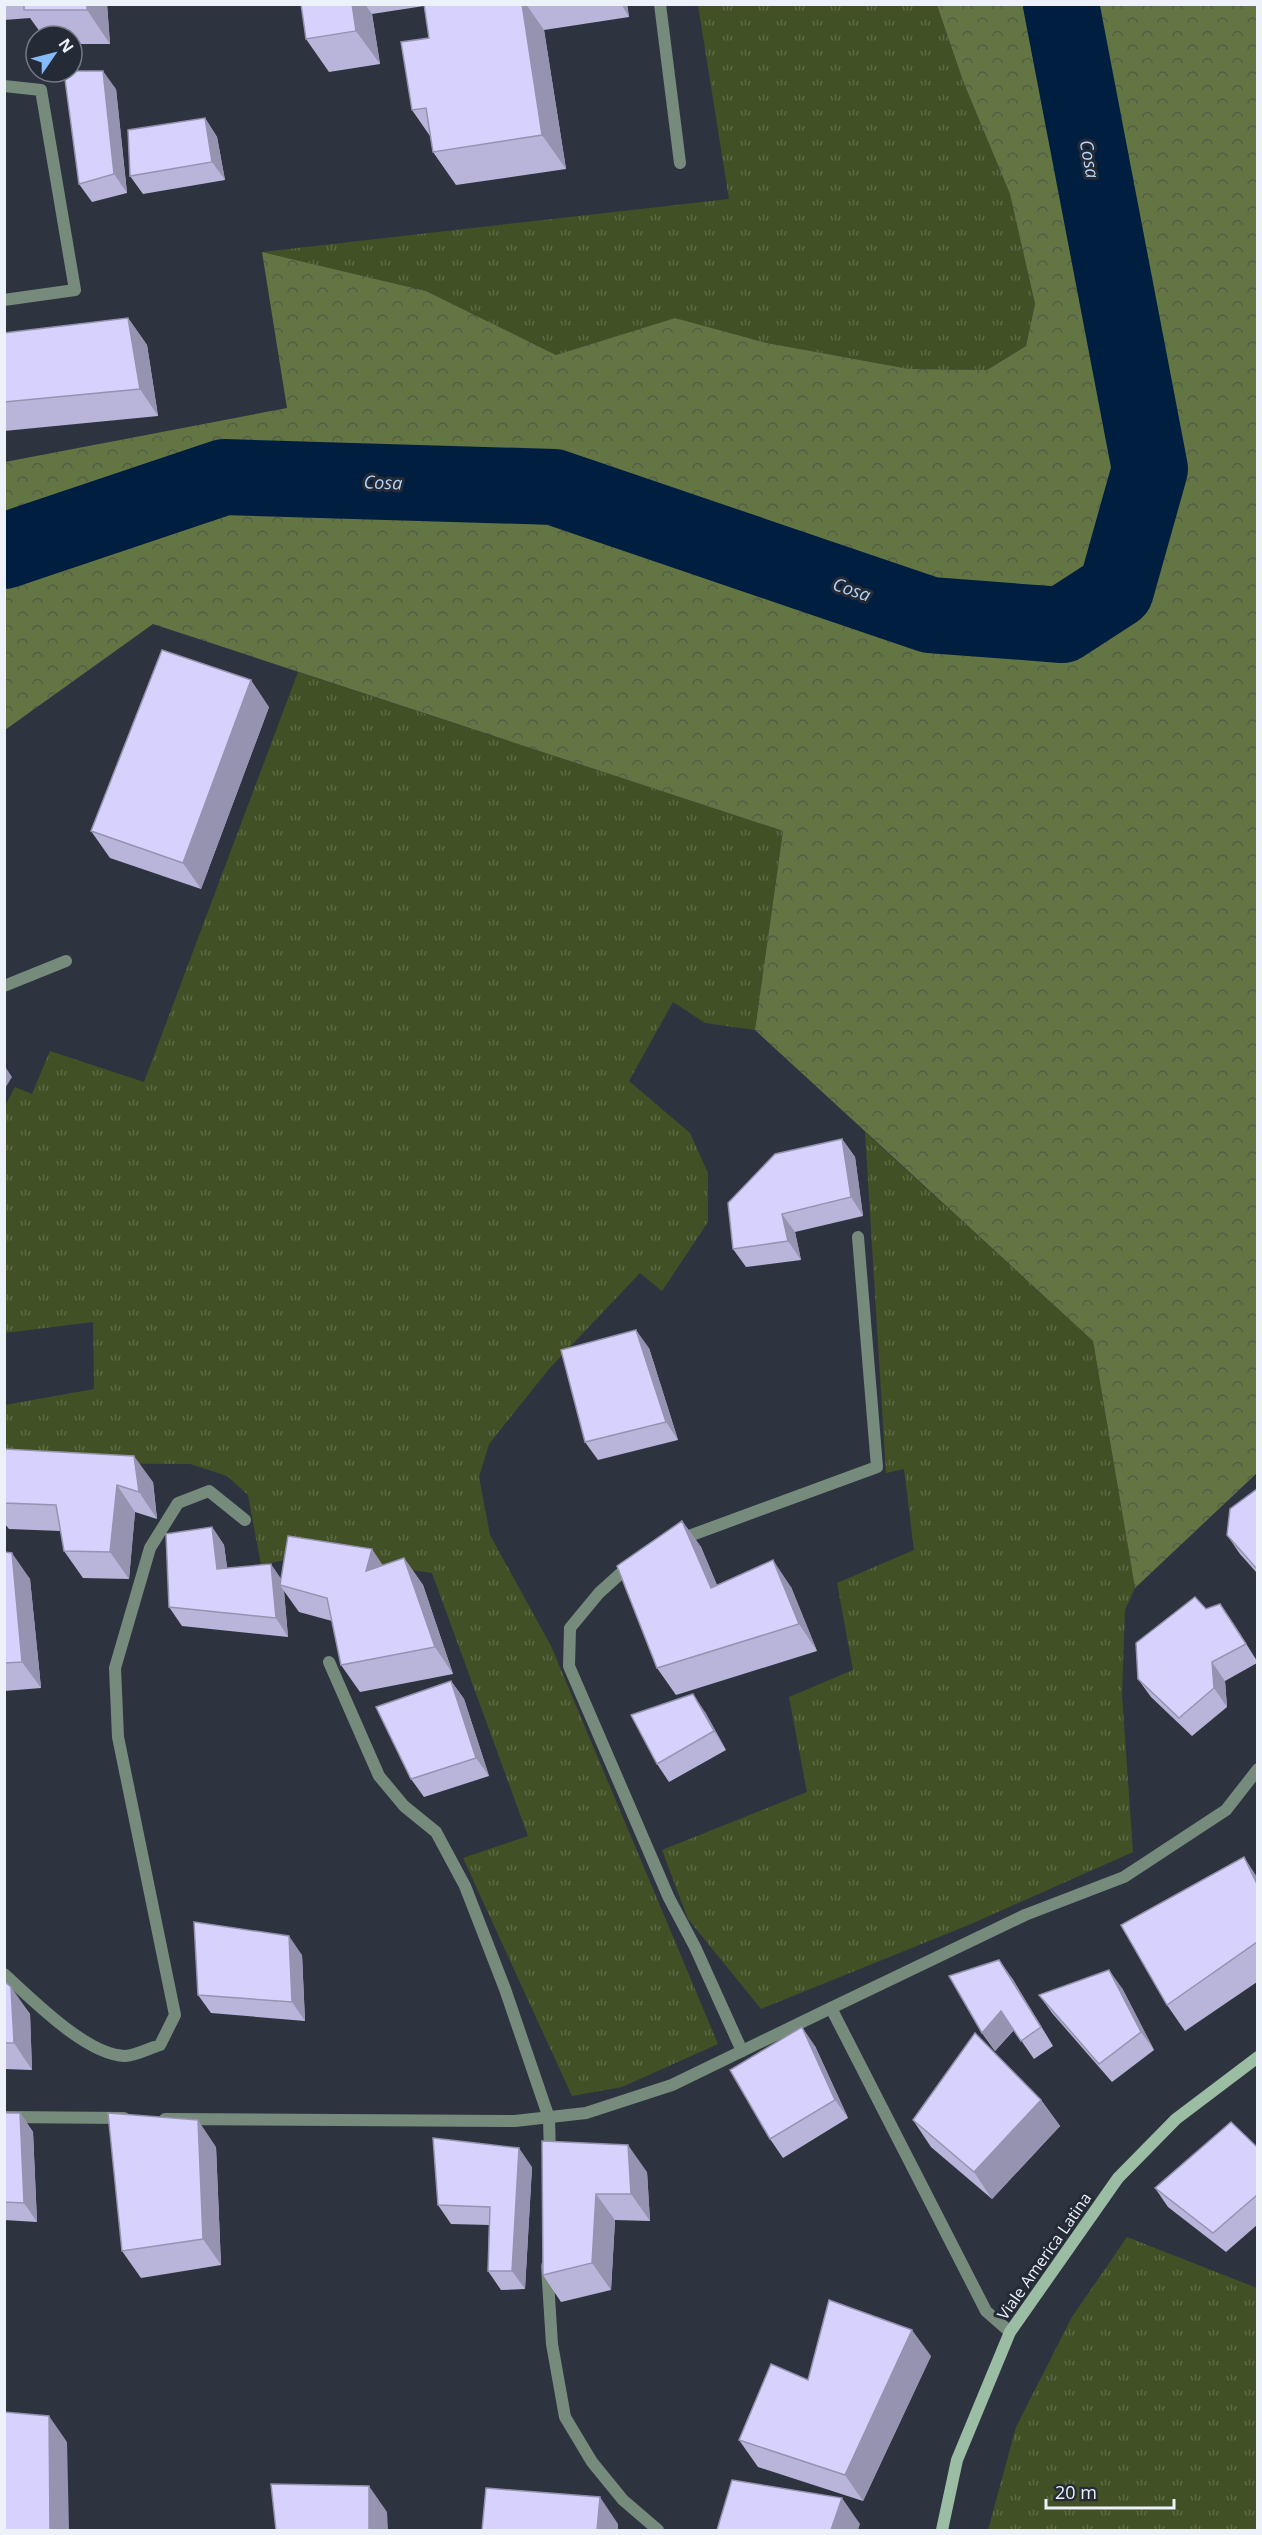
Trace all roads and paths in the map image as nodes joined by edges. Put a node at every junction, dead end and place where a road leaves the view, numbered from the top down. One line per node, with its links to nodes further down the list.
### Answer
1 (660, 4): 3 (street)
2 (4, 86): 4 (street)
3 (680, 163)
4 (4, 300)
5 (66, 961): 6 (street)
6 (4, 986)
7 (858, 1237): 9 (street)
8 (245, 1520): 13 (street)
9 (664, 1545)
10 (643, 1553): 15 (street)
11 (329, 1662): 18 (street)
12 (1257, 1769): 14 (street)
13 (4, 1974)
14 (831, 2008): 15 (street); 21 (street)
15 (742, 2051): 18 (street)
16 (1257, 2057): 21 (main road, Viale America Latina)
17 (4, 2117): 18 (street)
18 (549, 2118): 19 (street)
19 (550, 2166)
20 (548, 2256): 22 (street)
21 (1010, 2332): 23 (main road, Viale America Latina)
22 (658, 2530)
23 (942, 2530)

